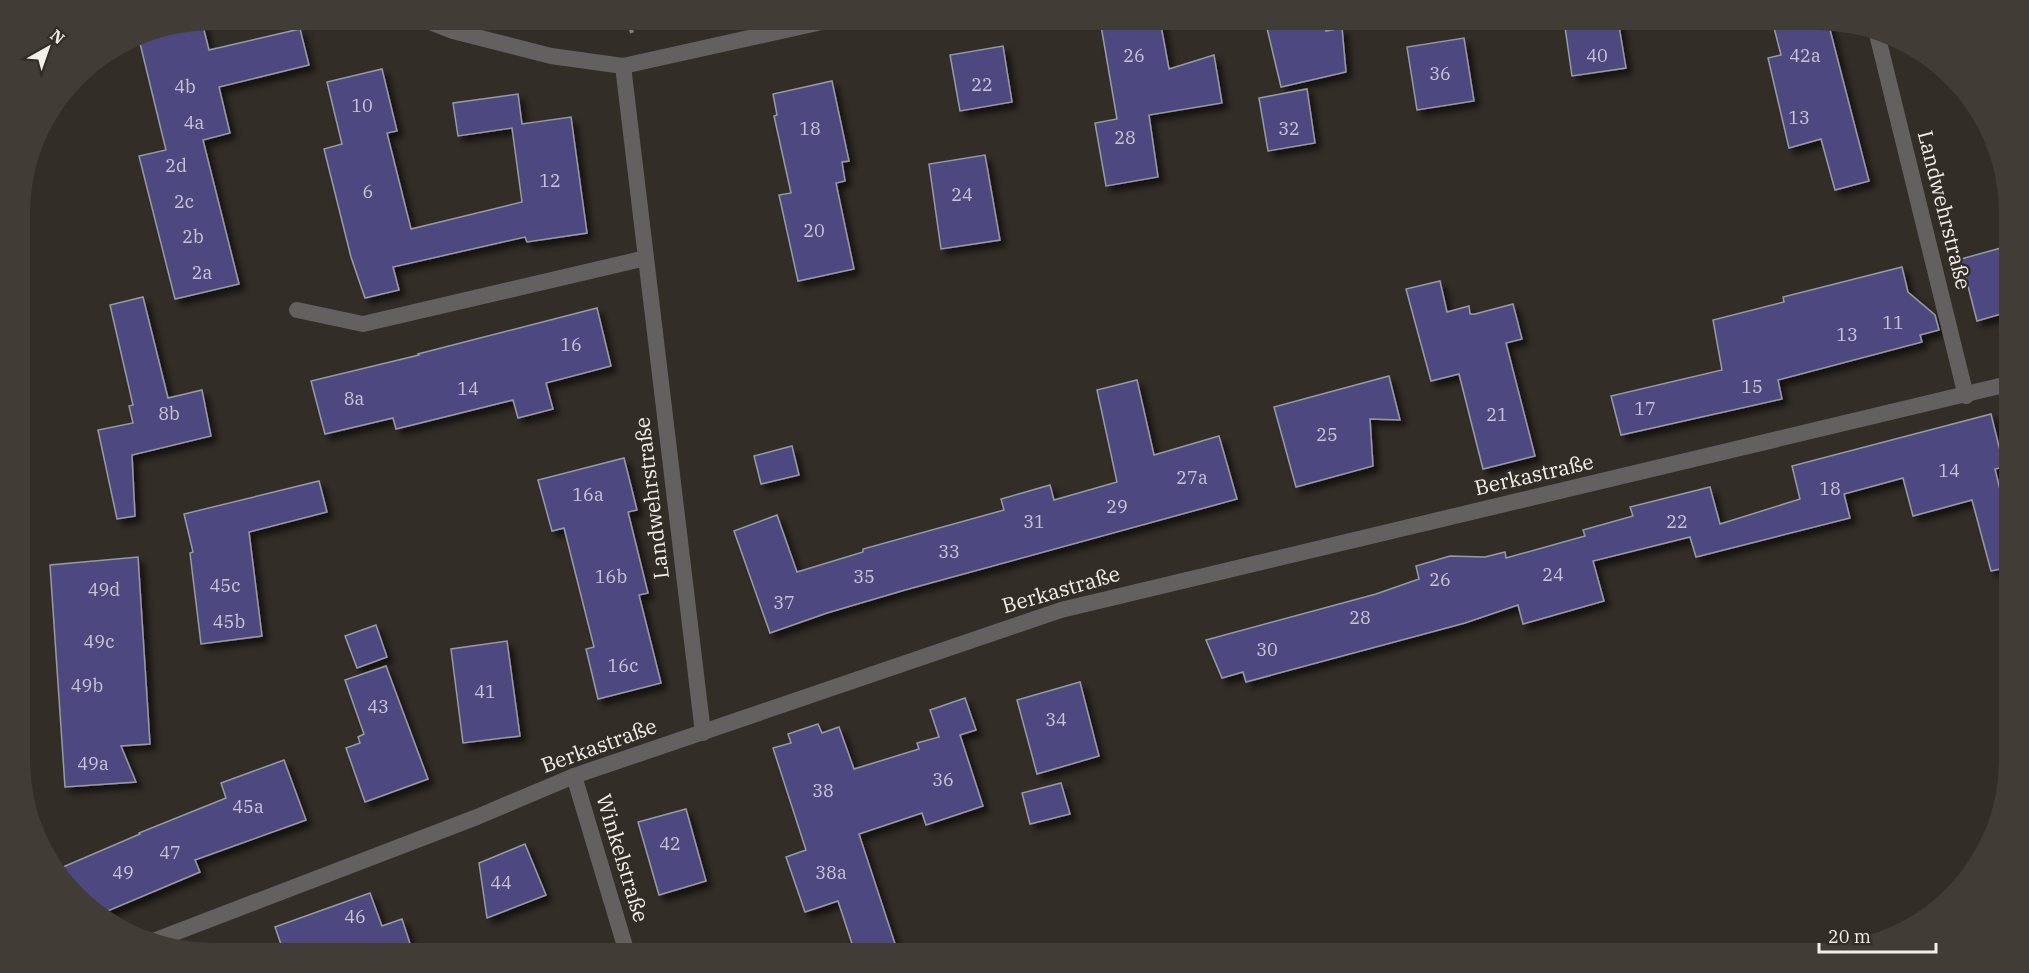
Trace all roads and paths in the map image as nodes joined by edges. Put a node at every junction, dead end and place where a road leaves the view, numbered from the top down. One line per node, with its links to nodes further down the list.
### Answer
1 (450, 30): 4 (street)
2 (786, 30): 4 (street)
3 (1879, 42): 8 (street, Landwehrstraße)
4 (623, 66): 5 (street, Landwehrstraße)
5 (646, 258): 6 (street); 9 (street, Landwehrstraße)
6 (297, 310)
7 (1999, 387): 8 (street, Berkastraße)
8 (1966, 396): 9 (street, Berkastraße)
9 (703, 733): 10 (street, Berkastraße)
10 (574, 776): 11 (street, Berkastraße); 12 (street, Winkelstraße)
11 (166, 936)
12 (624, 943)

